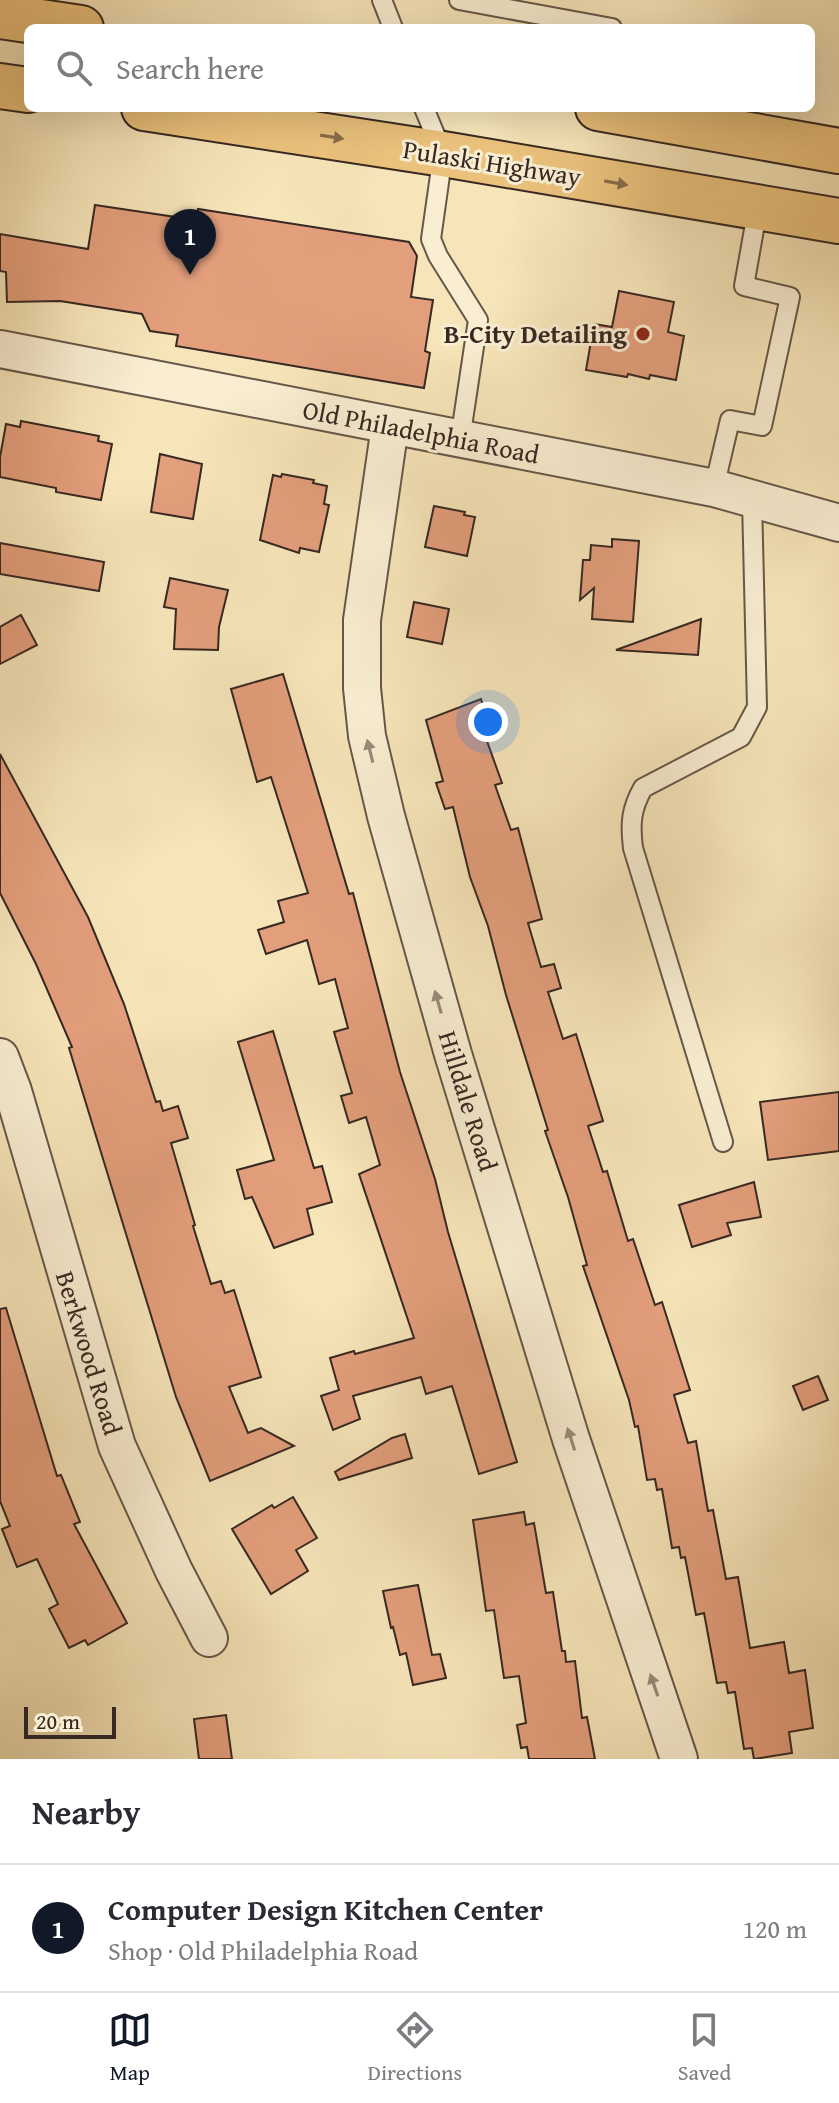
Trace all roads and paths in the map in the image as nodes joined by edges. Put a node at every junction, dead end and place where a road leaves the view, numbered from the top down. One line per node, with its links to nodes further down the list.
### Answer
1 (382, 0): 5 (lane)
2 (459, 0): 6 (lane)
3 (13, 11): 4 (highway)
4 (65, 24)
5 (391, 24)
6 (590, 24)
7 (0, 86): 8 (highway)
8 (24, 89)
9 (170, 112): 13 (highway, Pulaski Highway, one-way to 13)
10 (426, 112): 13 (lane)
11 (620, 112): 12 (highway)
12 (839, 151)
13 (443, 154): 14 (highway, Pulaski Highway, one-way to 14); 18 (lane)
14 (758, 207): 15 (highway, Pulaski Highway); 19 (lane)
15 (839, 221)
16 (0, 349): 17 (street, Old Philadelphia Road)
17 (390, 426): 18 (street, Old Philadelphia Road); 25 (street, Hilldale Road, one-way to 17)
18 (460, 440): 19 (street, Old Philadelphia Road)
19 (714, 488): 20 (street, Old Philadelphia Road)
20 (752, 500): 21 (street, Old Philadelphia Road); 23 (lane)
21 (839, 523)
22 (0, 1057): 24 (street, Berkwood Road)
23 (723, 1142)
24 (209, 1638)
25 (679, 1759)

